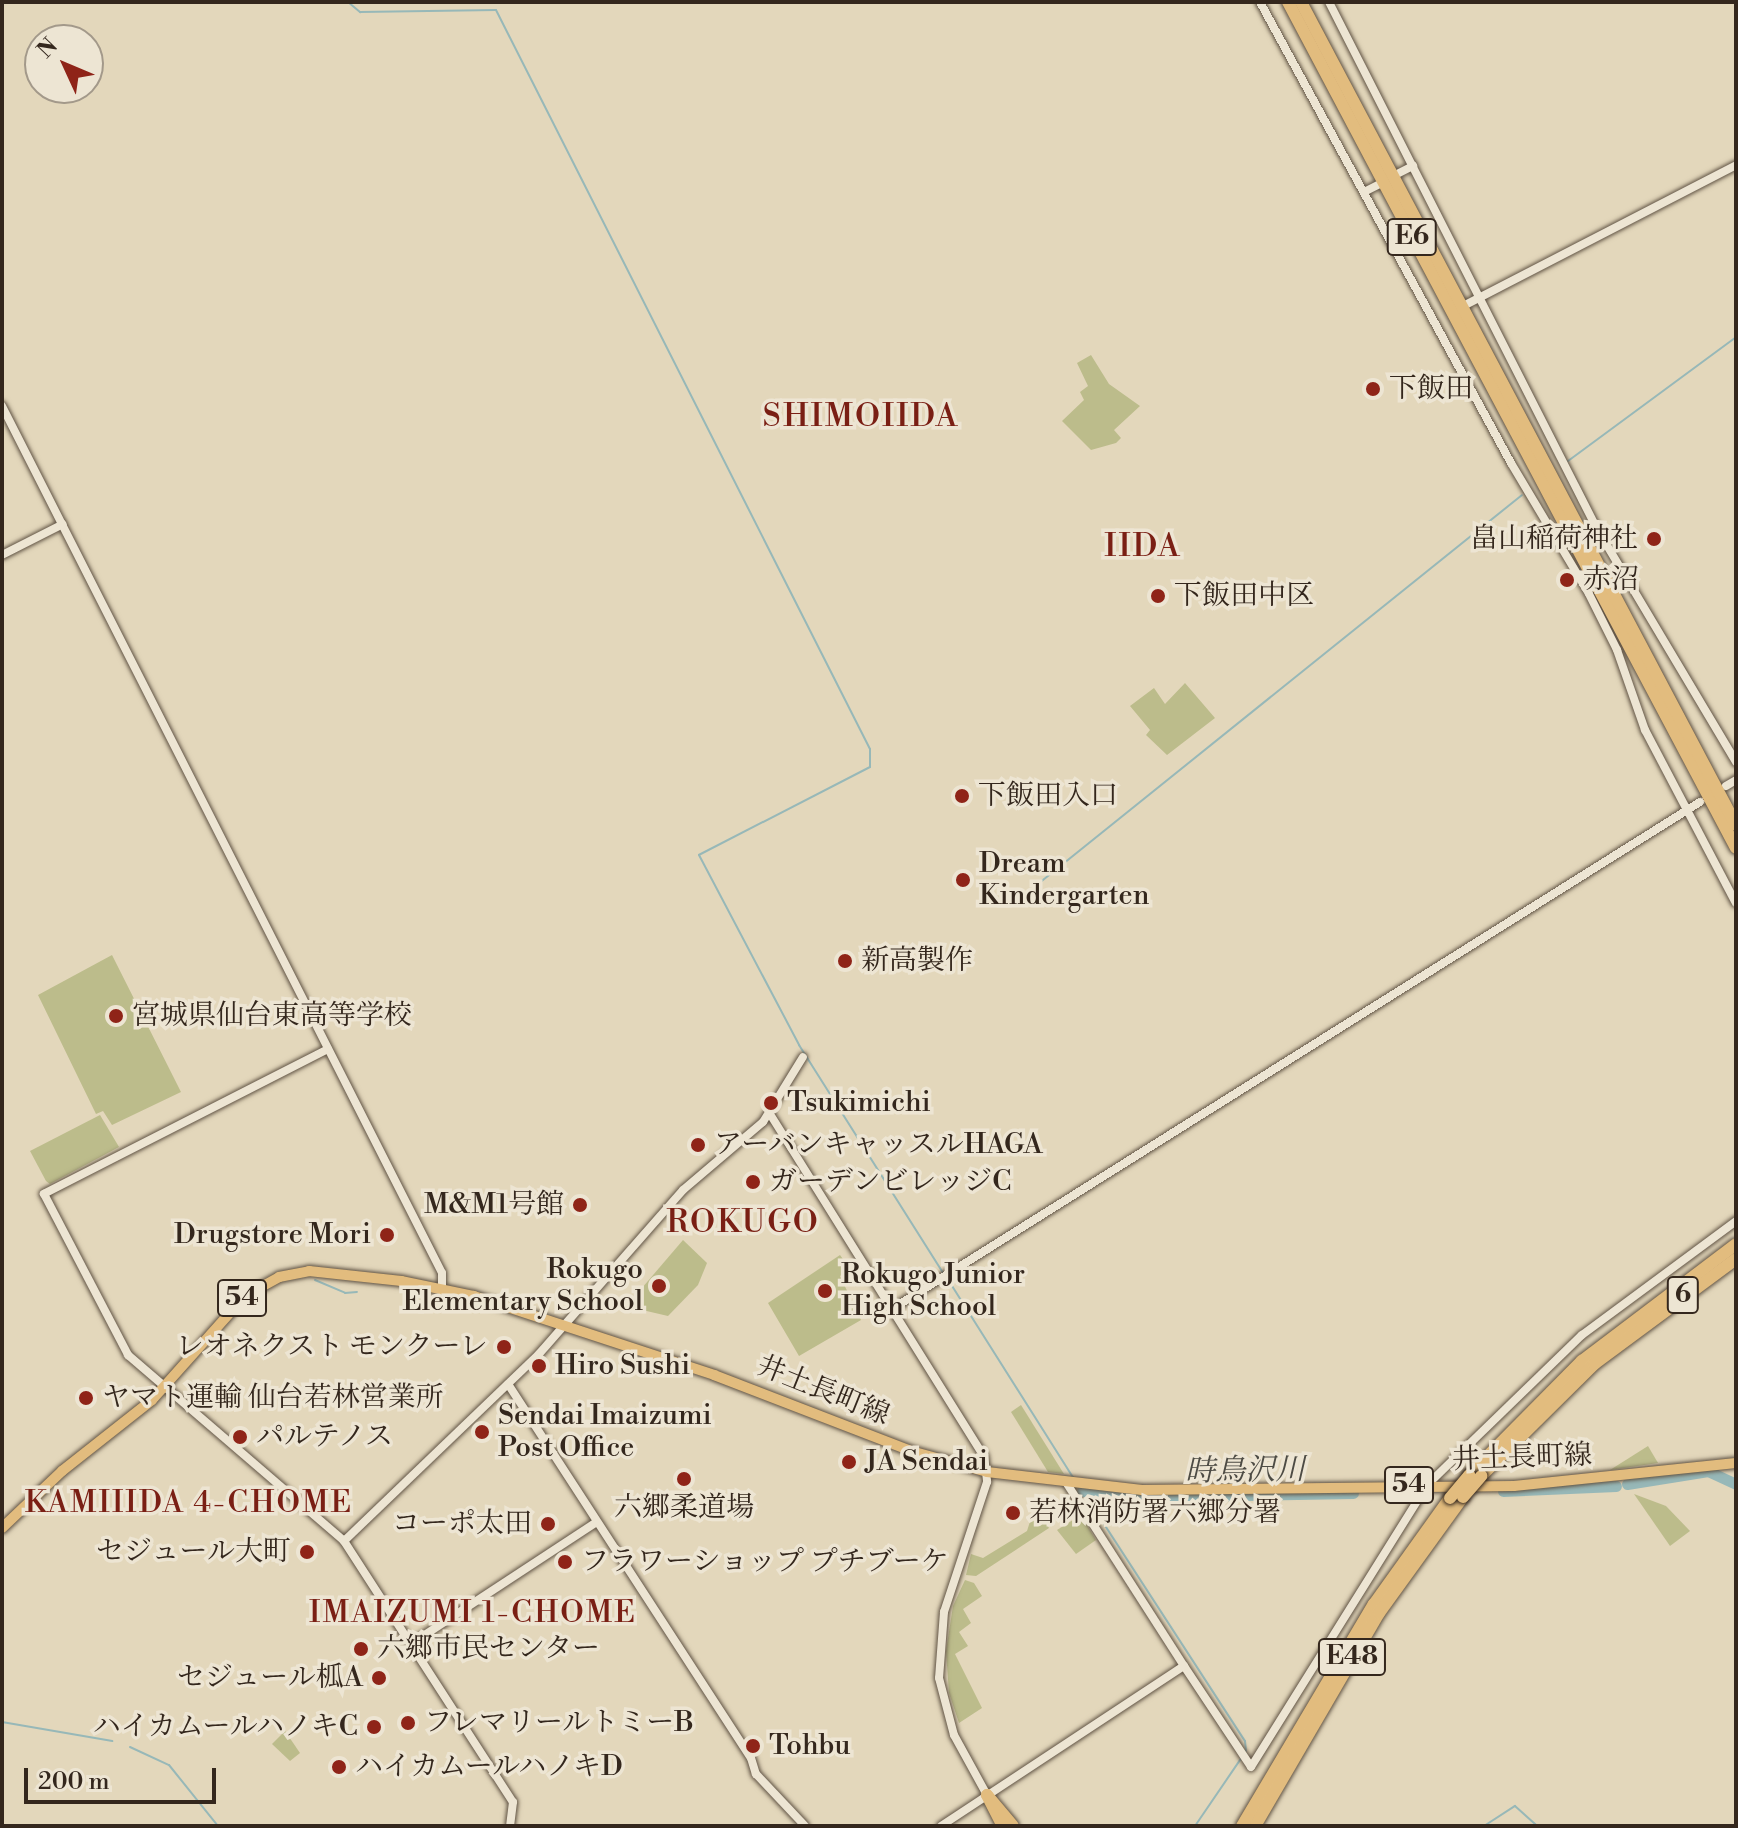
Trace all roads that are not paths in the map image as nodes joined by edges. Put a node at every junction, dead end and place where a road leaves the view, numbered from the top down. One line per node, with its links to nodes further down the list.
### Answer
1 (1260, 2): 9 (street)
2 (1288, 2): 13 (highway, E6)
3 (1301, 2): 13 (highway, E6)
4 (1329, 2): 6 (street)
5 (1736, 165): 10 (street)
6 (1413, 166): 7 (street); 10 (street)
7 (1399, 173)
8 (1378, 185): 9 (street)
9 (1364, 192): 22 (street)
10 (1479, 296): 11 (street); 18 (street)
11 (1467, 304)
12 (2, 406): 14 (street)
13 (1540, 468): 16 (highway, E6)
14 (63, 524): 15 (street); 27 (street)
15 (2, 555)
16 (1646, 668): 17 (highway, E6); 25 (highway, E6)
17 (1691, 743): 23 (highway); 24 (highway, E6)
18 (1736, 762)
19 (1736, 780): 20 (street)
20 (1726, 786)
21 (1700, 802): 22 (street)
22 (1685, 811): 26 (street); 37 (street)
23 (1736, 814)
24 (1736, 825)
25 (1736, 848)
26 (1736, 903)
27 (328, 1049): 35 (street); 41 (street)
28 (803, 1057): 29 (street)
29 (770, 1114): 37 (street); 38 (street)
30 (1736, 1221): 46 (street)
31 (1736, 1244): 36 (highway, 6)
32 (1736, 1252): 36 (highway, 6)
33 (1736, 1259): 39 (highway, 6)
34 (1736, 1267): 39 (highway, 6)
35 (442, 1288): 38 (main road, 井土長町線 / 54); 41 (main road, 井土長町線 / 54)
36 (1676, 1289): 44 (highway, E48)
37 (892, 1309): 43 (street)
38 (561, 1328): 40 (street); 43 (main road, 井土長町線 / 54)
39 (1631, 1334): 44 (highway, E48)
40 (508, 1384): 48 (street); 50 (street)
41 (163, 1388): 49 (main road, 井土長町線 / 54); 50 (street)
42 (1736, 1463): 46 (main road, 井土長町線 / 54)
43 (987, 1472): 45 (main road, 井土長町線 / 54); 55 (street)
44 (1475, 1476): 47 (highway, E48, bridge)
45 (1073, 1482): 46 (main road, 井土長町線 / 54); 52 (street)
46 (1428, 1484): 52 (street)
47 (1456, 1497): 53 (highway, E48); 54 (highway, E48)
48 (597, 1522): 51 (street); 57 (street)
49 (2, 1528)
50 (344, 1541): 51 (street)
51 (411, 1644): 56 (street)
52 (1184, 1666): 55 (street)
53 (1321, 1714): 63 (highway, E48); 64 (highway)
54 (1272, 1777): 61 (highway); 62 (highway, E48)
55 (987, 1795): 58 (street); 59 (highway); 60 (highway)
56 (510, 1826)
57 (805, 1826)
58 (941, 1826)
59 (1003, 1826)
60 (1013, 1826)
61 (1234, 1826)
62 (1242, 1826)
63 (1255, 1826)
64 (1265, 1826)

